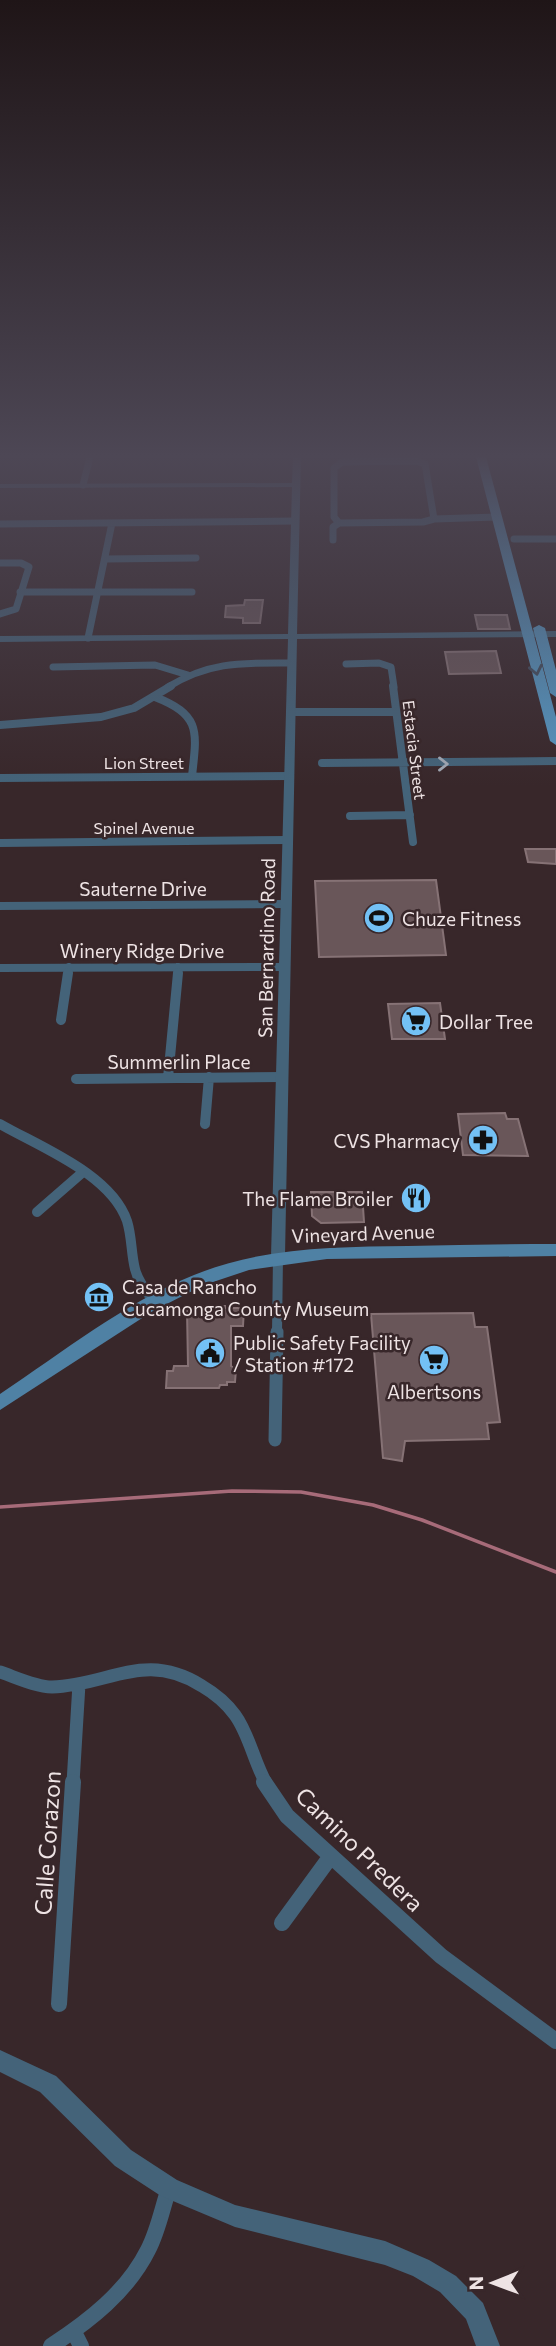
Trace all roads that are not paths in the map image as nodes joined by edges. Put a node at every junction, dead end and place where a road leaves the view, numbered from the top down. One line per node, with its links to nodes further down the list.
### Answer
1 (27, 566): 6 (street)
2 (103, 566): 7 (street)
3 (294, 566): 12 (street, San Bernardino Road)
4 (512, 566): 10 (main road)
5 (520, 566): 10 (main road)
6 (20, 592): 7 (street); 9 (street)
7 (98, 592): 8 (street); 13 (street)
8 (192, 592)
9 (0, 614)
10 (534, 634): 11 (street); 12 (street); 19 (main road); 24 (main road, one-way to 24)
11 (556, 634)
12 (292, 636): 13 (street); 15 (street, San Bernardino Road)
13 (88, 638): 14 (street)
14 (0, 639)
15 (291, 663): 18 (street); 21 (street, San Bernardino Road)
16 (346, 664): 22 (street, Estacia Street)
17 (53, 667): 18 (street)
18 (188, 675): 20 (street)
19 (556, 693)
20 (155, 697): 23 (street); 28 (street)
21 (290, 712): 22 (street); 29 (street, San Bernardino Road)
22 (396, 712): 26 (street, Estacia Street)
23 (0, 725)
24 (556, 741)
25 (556, 761): 26 (street, one-way to 25)
26 (403, 762): 27 (street); 31 (street, Estacia Street)
27 (322, 763)
28 (192, 776): 29 (street, Lion Street); 30 (street, Lion Street)
29 (289, 776): 33 (street, San Bernardino Road)
30 (0, 778)
31 (410, 815): 32 (street); 34 (street, Estacia Street)
32 (350, 816)
33 (287, 840): 35 (street, Spinel Avenue); 36 (street, San Bernardino Road)
34 (413, 842)
35 (0, 843)
36 (286, 904): 37 (street, Sauterne Drive); 40 (street, San Bernardino Road)
37 (0, 906)
38 (69, 967): 39 (street, Winery Ridge Drive); 41 (street, Winery Ridge Drive); 42 (street)
39 (178, 967): 40 (street, Winery Ridge Drive); 45 (street)
40 (284, 967): 44 (street, San Bernardino Road)
41 (0, 968)
42 (61, 1020)
43 (209, 1077): 44 (street, Summerlin Place); 45 (street, Summerlin Place); 48 (street)
44 (282, 1077): 52 (street, San Bernardino Road)
45 (168, 1078): 46 (street, Summerlin Place)
46 (76, 1079)
47 (0, 1124): 49 (street)
48 (205, 1124)
49 (83, 1172): 50 (street); 53 (street)
50 (37, 1212)
51 (556, 1250): 52 (main road, Vineyard Avenue)
52 (278, 1256): 53 (main road, Vineyard Avenue); 55 (street, San Bernardino Road)
53 (154, 1302): 54 (main road, Vineyard Avenue)
54 (0, 1403)
55 (275, 1440)
56 (0, 1672): 57 (street, Camino Predera)
57 (79, 1684): 58 (street, Camino Predera); 60 (street, Calle Corazon)
58 (331, 1856): 59 (street); 61 (street, Camino Predera)
59 (282, 1923)
60 (60, 2004)
61 (556, 2041)
62 (0, 2061): 63 (street)
63 (169, 2188): 64 (street); 66 (street)
64 (77, 2339): 65 (street)
65 (51, 2346)
66 (488, 2346)

